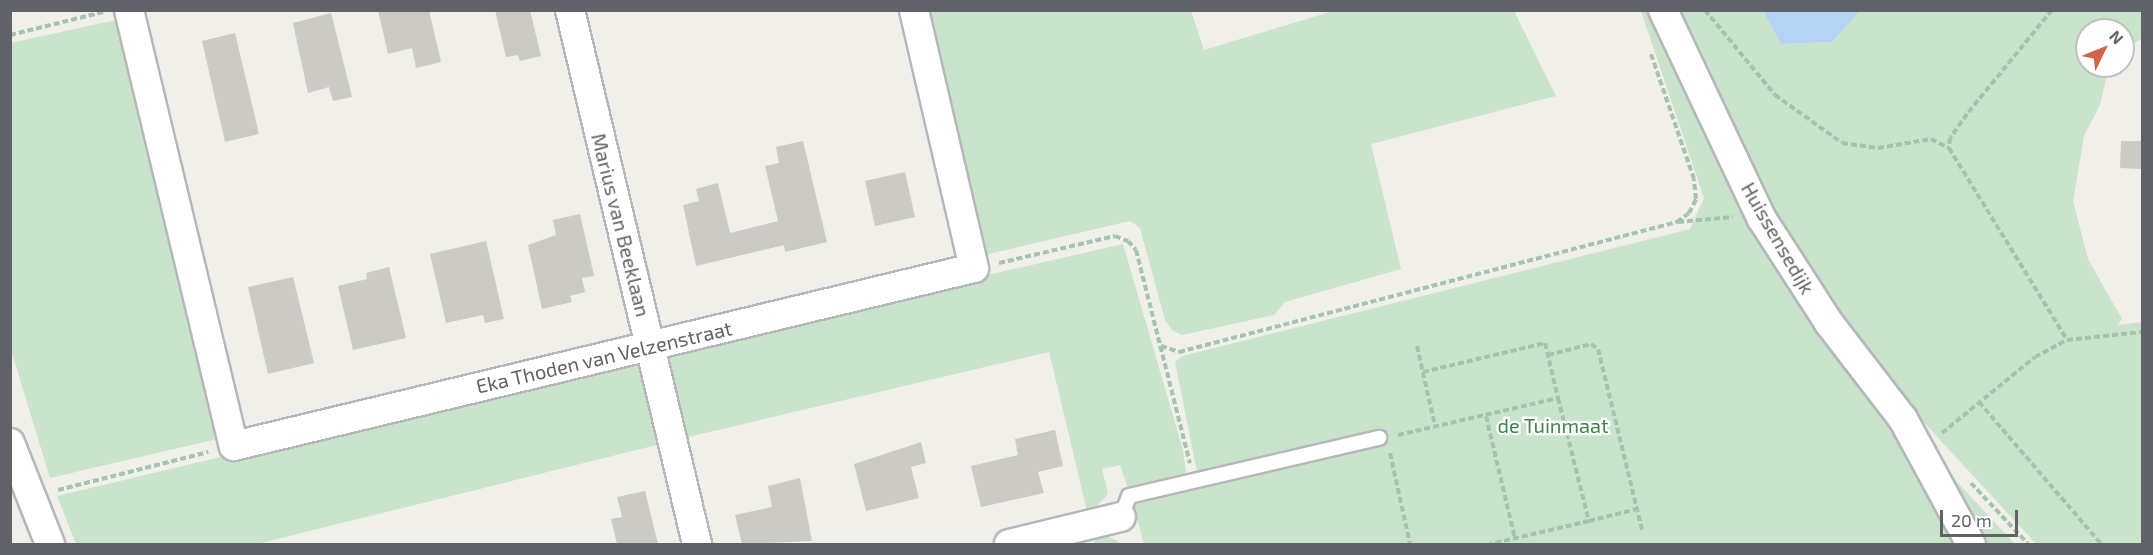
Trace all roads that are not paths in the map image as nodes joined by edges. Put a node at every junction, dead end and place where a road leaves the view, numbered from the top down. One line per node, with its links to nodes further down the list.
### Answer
1 (129, 10): 5 (street, Eka Thoden van Velzenstraat)
2 (570, 10): 5 (street, Marius van Beeklaan)
3 (914, 10): 5 (street, Eka Thoden van Velzenstraat)
4 (1663, 10): 12 (street, Huissensedijk)
5 (653, 358): 10 (street, Marius van Beeklaan)
6 (1385, 441): 8 (lane)
7 (10, 442): 9 (street)
8 (1121, 517): 11 (street)
9 (50, 544)
10 (697, 544)
11 (1009, 544)
12 (1971, 544)

